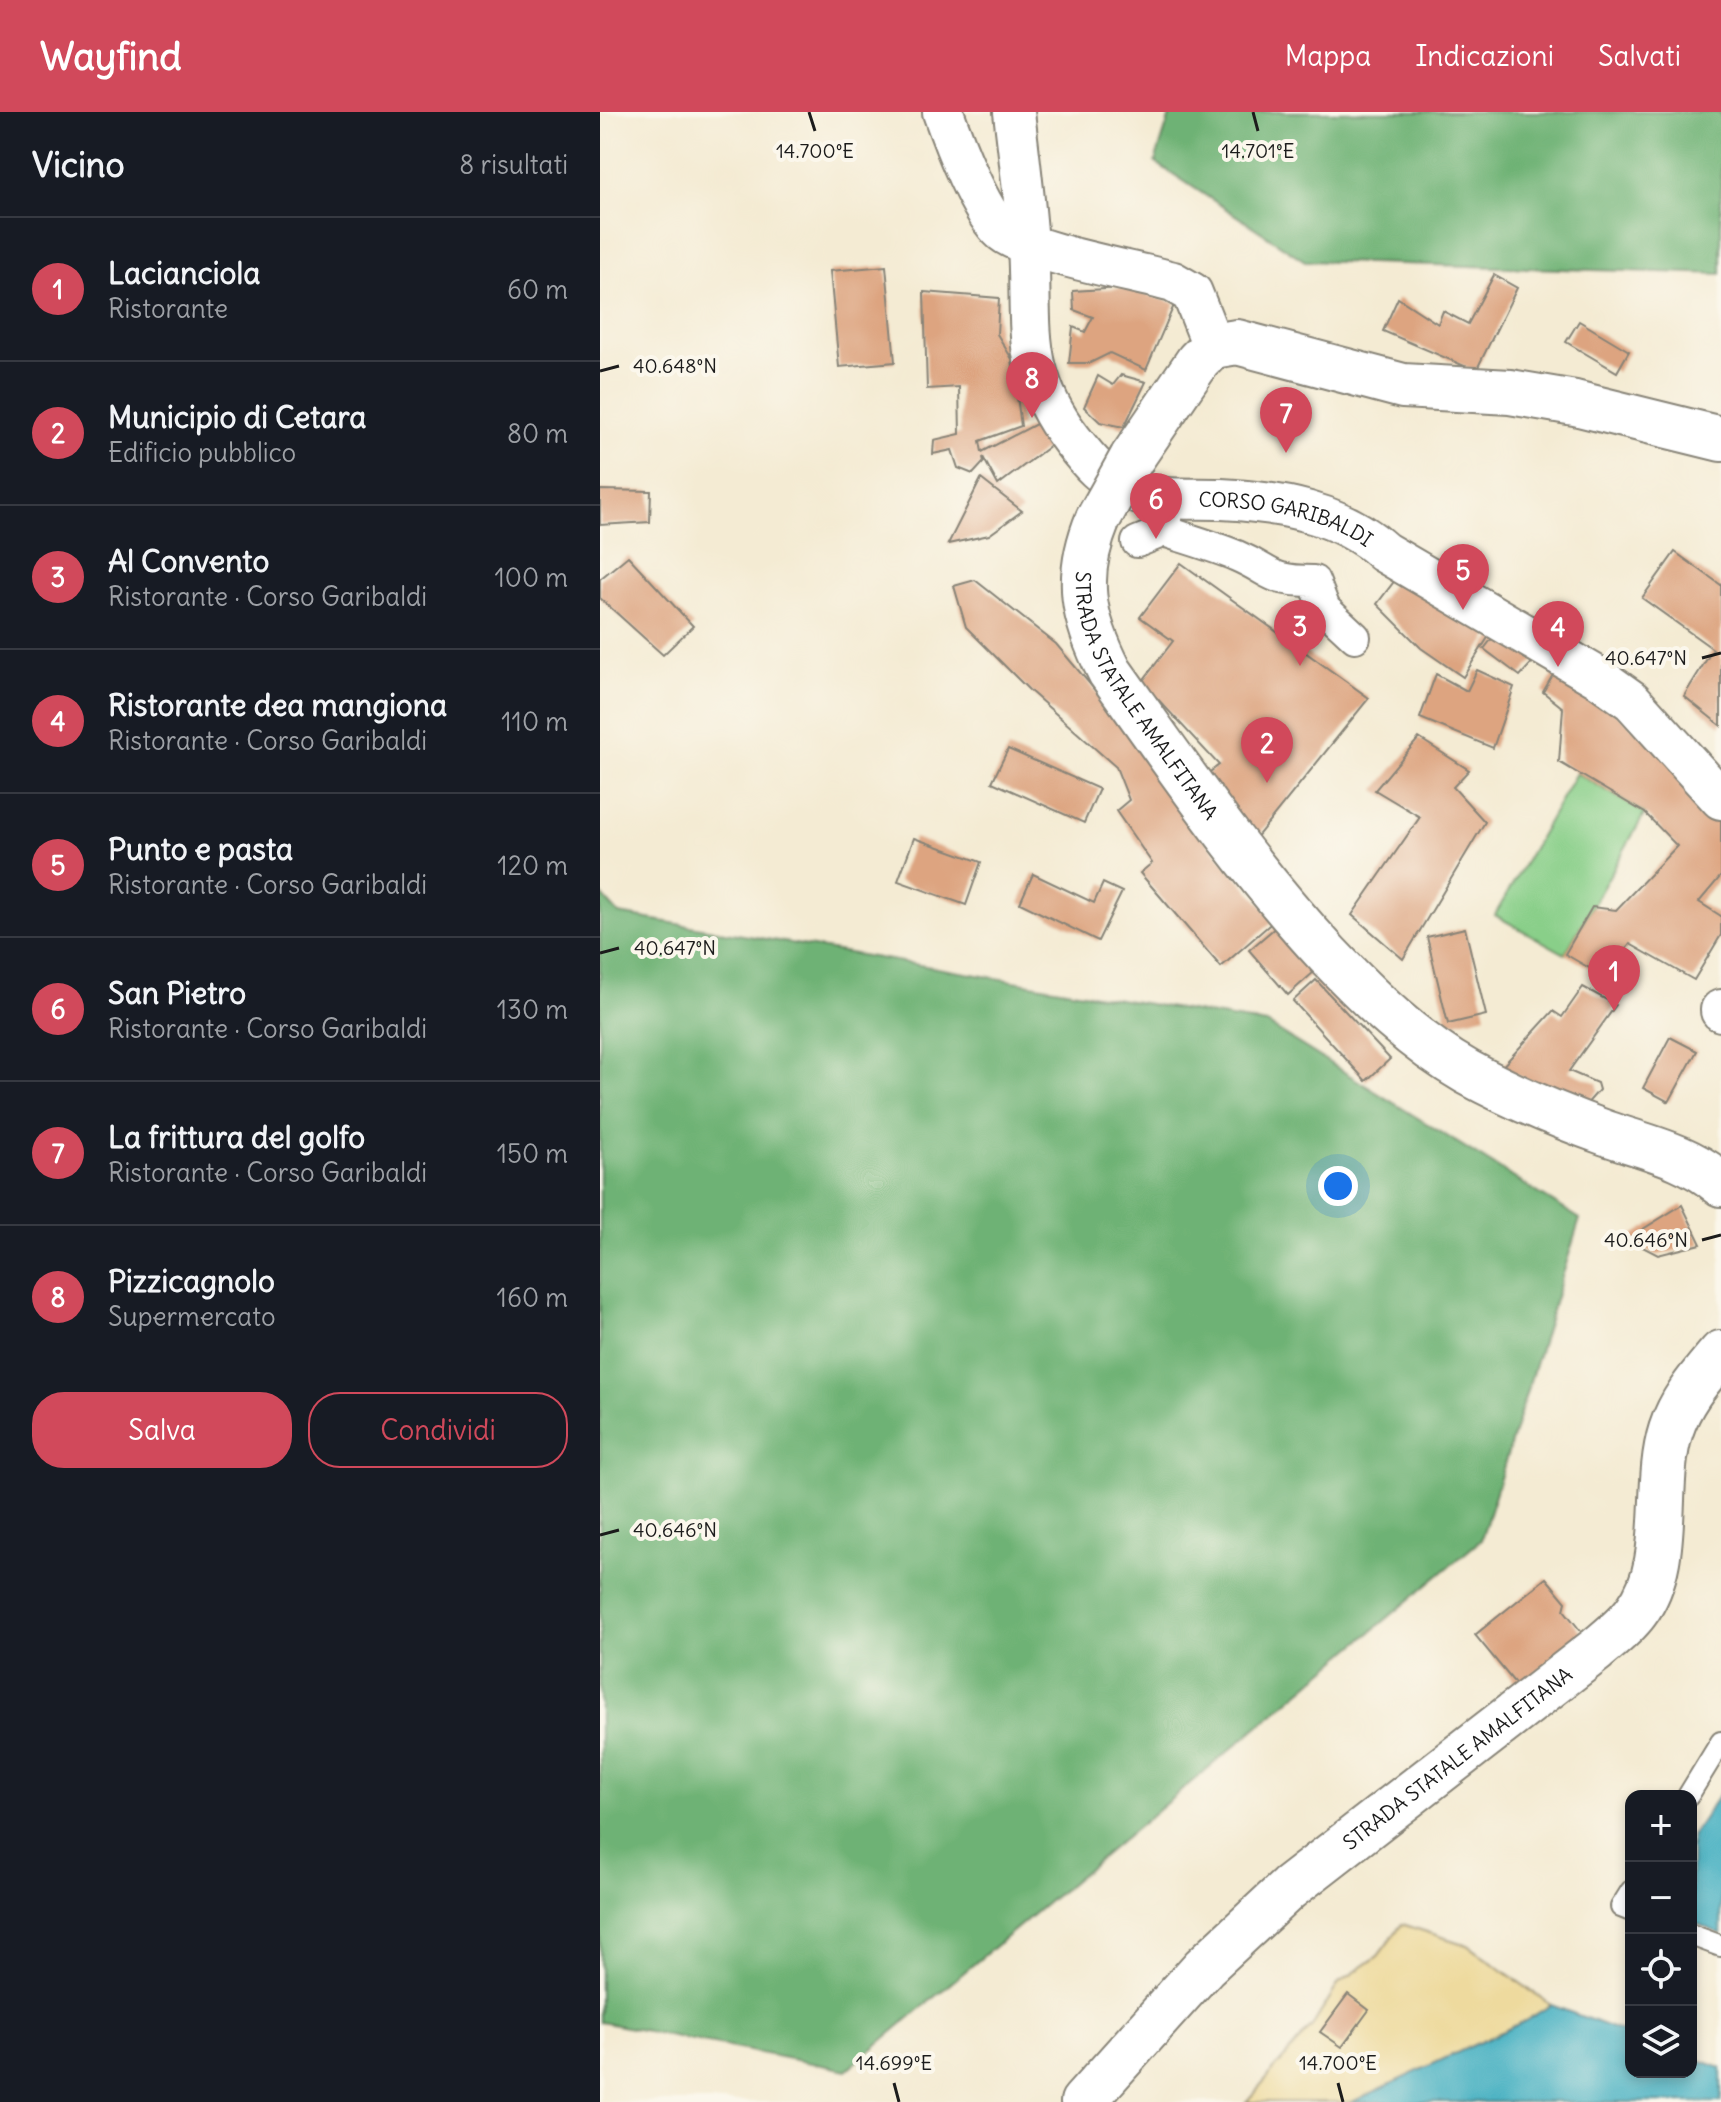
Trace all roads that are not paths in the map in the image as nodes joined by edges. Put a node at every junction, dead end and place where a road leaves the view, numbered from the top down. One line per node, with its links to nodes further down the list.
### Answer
1 (943, 112): 3 (street)
2 (1014, 112): 3 (street, CORSO GARIBALDI)
3 (1028, 244): 4 (street); 8 (street, CORSO GARIBALDI)
4 (1213, 346): 5 (main road); 9 (main road, STRADA STATALE AMALFITANA, bridge)
5 (1721, 439)
6 (1156, 530): 7 (street)
7 (1355, 637)
8 (1721, 799)
9 (1721, 1184)
10 (1721, 1353): 15 (main road, STRADA STATALE AMALFITANA)
11 (1721, 1742): 12 (lane)
12 (1692, 1790)
13 (1697, 1937): 14 (lane)
14 (1721, 1946)
15 (1083, 2102)

